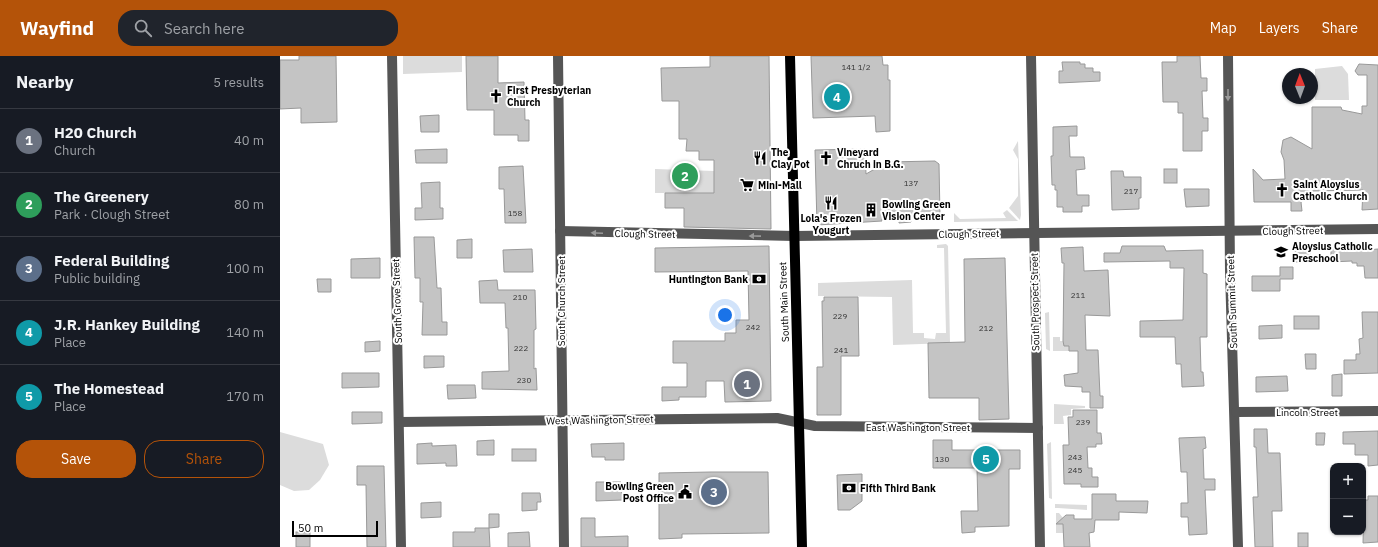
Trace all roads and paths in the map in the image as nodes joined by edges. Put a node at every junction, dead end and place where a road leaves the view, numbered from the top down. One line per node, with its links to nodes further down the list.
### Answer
1 (392, 56): 14 (street, South Grove Street)
2 (558, 56): 7 (street, South Church Street)
3 (790, 56): 10 (main road, South Main Street)
4 (1031, 56): 8 (street, South Prospect Street)
5 (1228, 56): 9 (street, South Summit Street, one-way to 9)
6 (1378, 229): 9 (street, Clough Street)
7 (560, 231): 10 (street, Clough Street, one-way to 7); 13 (street, South Church Street)
8 (1034, 232): 9 (street, Clough Street); 10 (street, Clough Street); 16 (street, South Prospect Street)
9 (1230, 232): 12 (street, South Summit Street)
10 (794, 236): 15 (main road, South Main Street)
11 (1378, 411): 12 (street, Lincoln Street)
12 (1236, 412): 21 (street, South Summit Street)
13 (562, 421): 14 (street, West Washington Street); 15 (street, West Washington Street); 18 (street, South Church Street)
14 (400, 422): 17 (street, South Grove Street)
15 (799, 422): 16 (street, East Washington Street); 19 (main road, South Main Street)
16 (1038, 428): 20 (street, South Prospect Street)
17 (401, 547)
18 (564, 547)
19 (802, 547)
20 (1040, 547)
21 (1238, 547)

